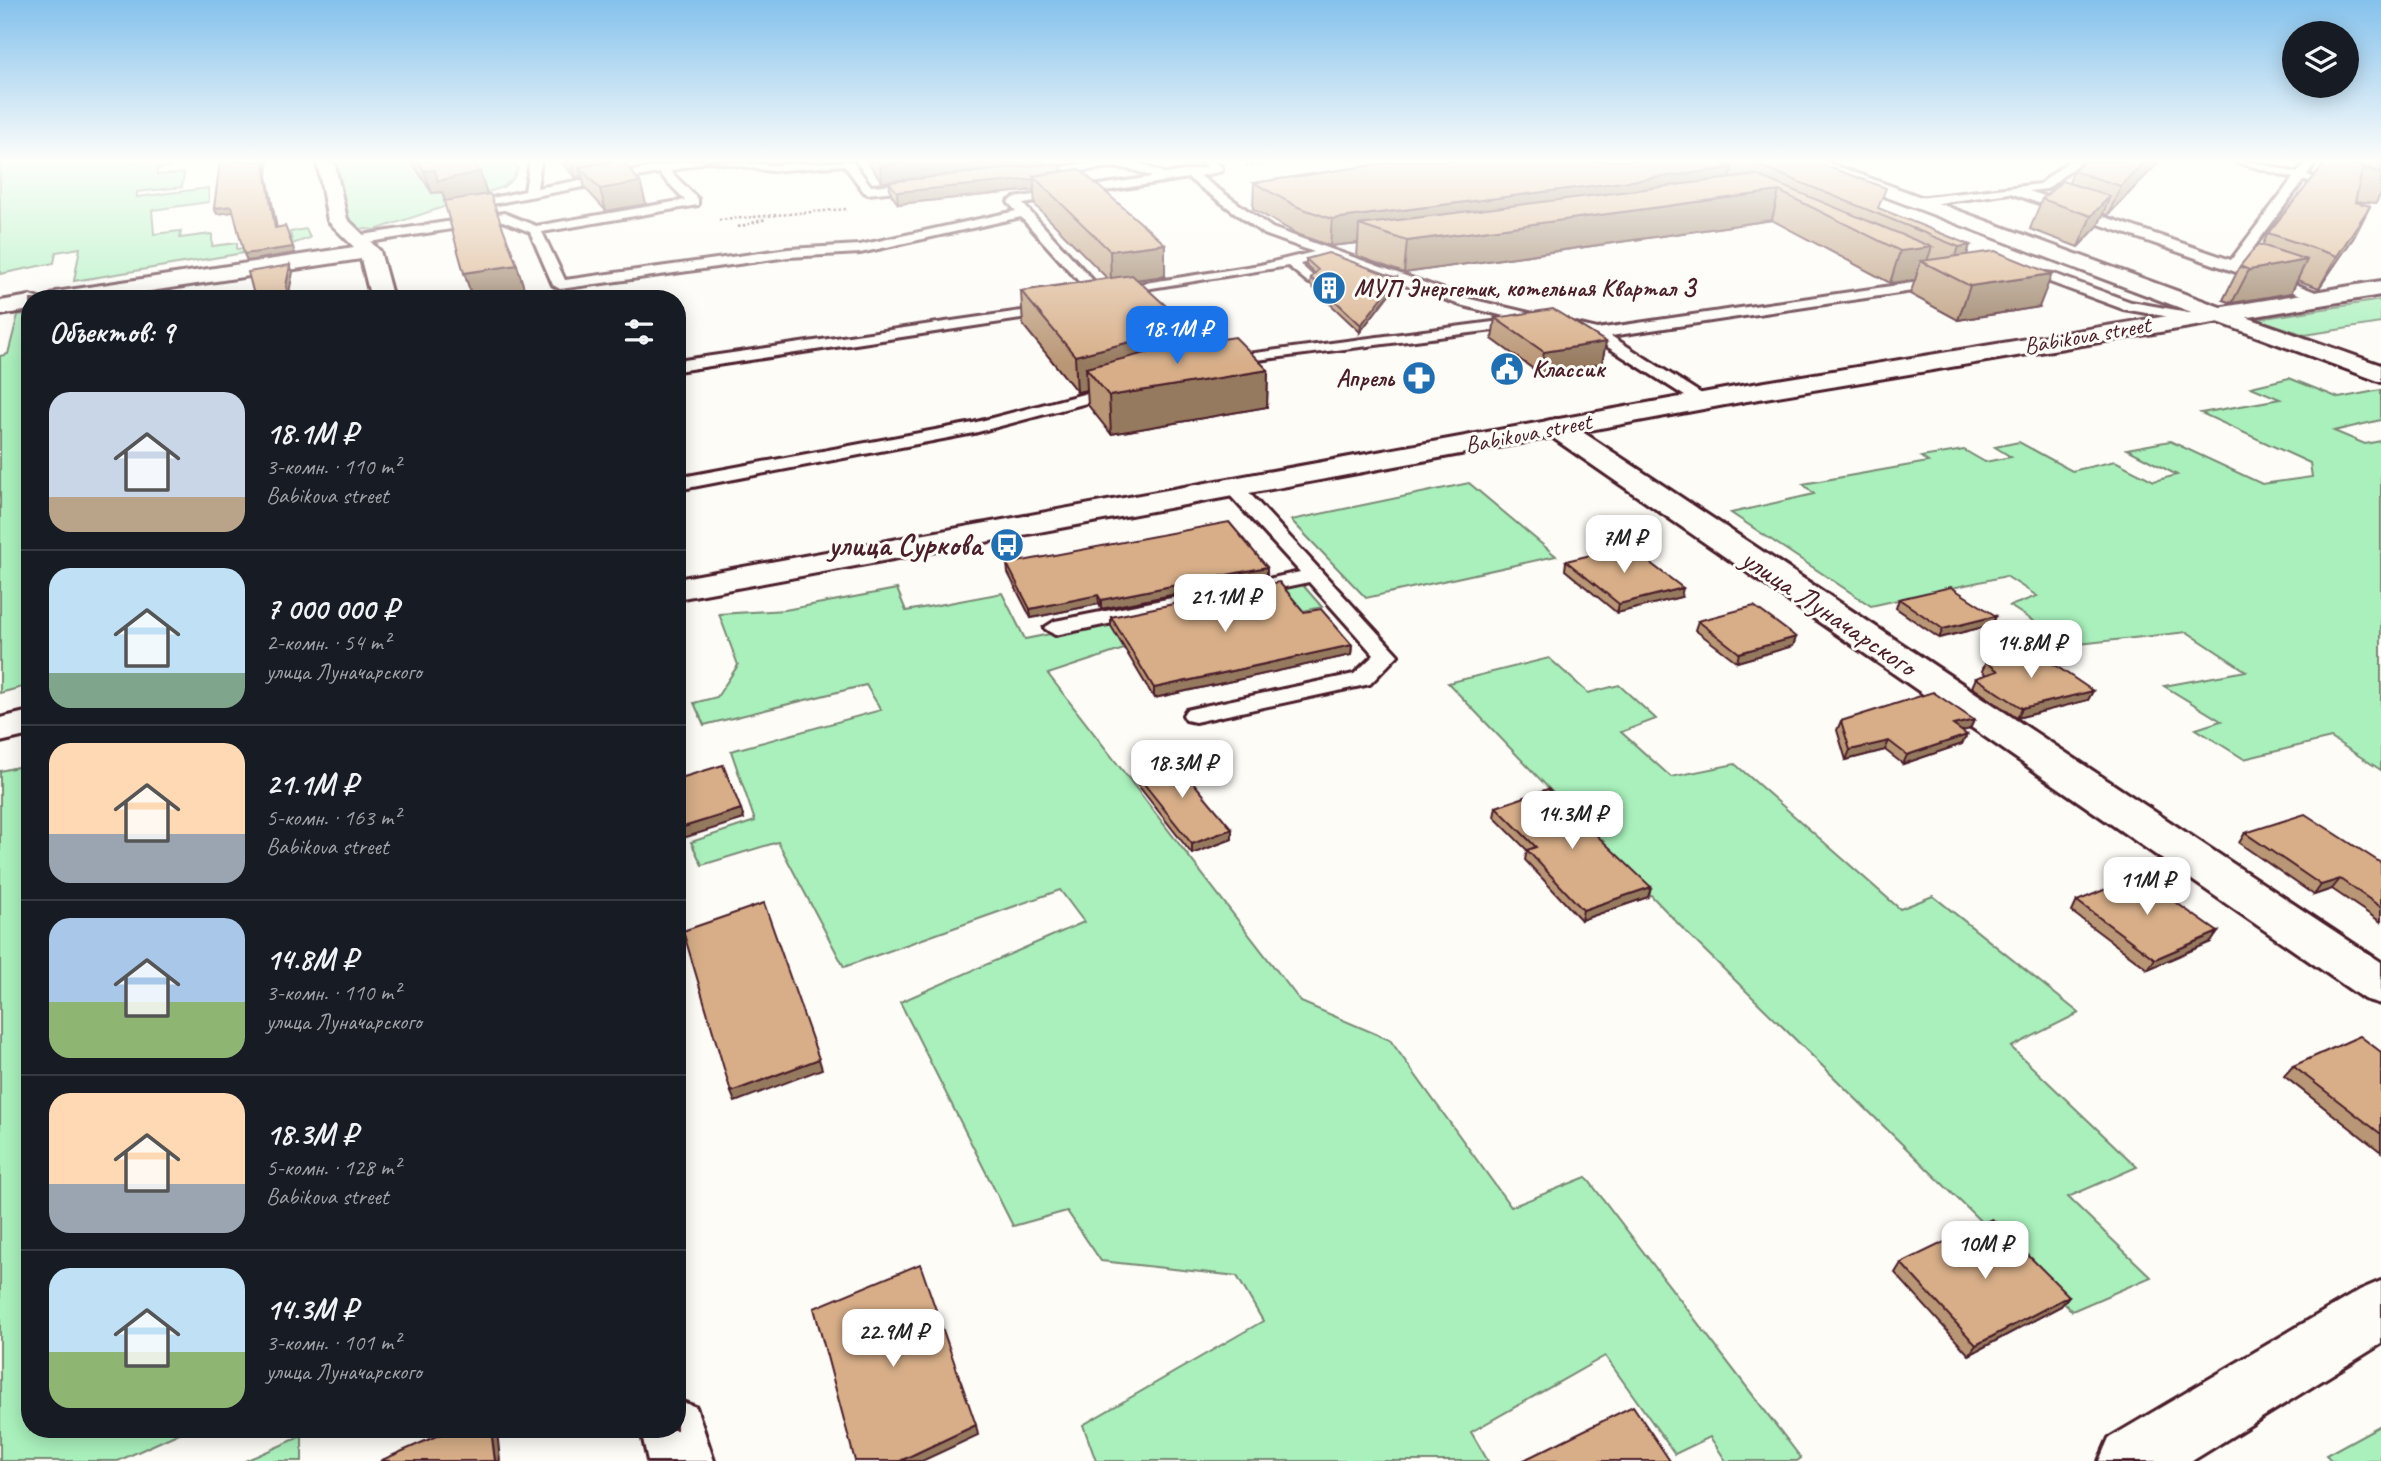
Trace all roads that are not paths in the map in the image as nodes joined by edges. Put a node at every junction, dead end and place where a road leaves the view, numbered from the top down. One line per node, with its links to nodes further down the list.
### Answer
1 (346, 229): 12 (street)
2 (398, 229): 12 (lane)
3 (445, 229): 12 (lane)
4 (540, 229): 11 (lane)
5 (954, 229): 11 (lane)
6 (1039, 229): 23 (lane)
7 (1266, 229): 14 (lane)
8 (1987, 229): 27 (street)
9 (2129, 229): 16 (lane)
10 (2261, 229): 16 (lane)
11 (535, 230)
12 (363, 246): 21 (street); 22 (street)
13 (1356, 250): 14 (lane)
14 (1329, 253): 15 (lane); 17 (lane)
15 (1291, 262): 17 (lane); 23 (lane)
16 (2234, 265): 24 (lane)
17 (1365, 266): 28 (lane)
18 (1922, 271): 29 (lane)
19 (2009, 273): 27 (lane)
20 (2381, 288): 24 (street, Babikova street)
21 (108, 290)
22 (379, 290)
23 (1100, 294): 30 (lane)
24 (2321, 297): 27 (street, Babikova street)
25 (21, 304): 26 (street)
26 (0, 308)
27 (2204, 315): 32 (street); 34 (street, Babikova street)
28 (1539, 320): 29 (lane); 31 (lane)
29 (1597, 334): 34 (lane)
30 (686, 365)
31 (1204, 367)
32 (2381, 374)
33 (1136, 385): 36 (lane)
34 (1702, 402): 35 (street, Babikova street)
35 (1556, 427): 37 (street, Babikova street); 46 (street, улица Луначарского)
36 (686, 482)
37 (1234, 488): 38 (lane); 39 (street, Babikova street)
38 (1315, 575): 40 (lane); 43 (lane)
39 (686, 587)
40 (1219, 595)
41 (1192, 600): 42 (lane)
42 (1055, 628)
43 (1195, 715)
44 (21, 725): 45 (street)
45 (0, 730)
46 (2381, 986)
47 (2381, 1310): 50 (street)
48 (675, 1438): 49 (street)
49 (681, 1461)
50 (2132, 1461)

